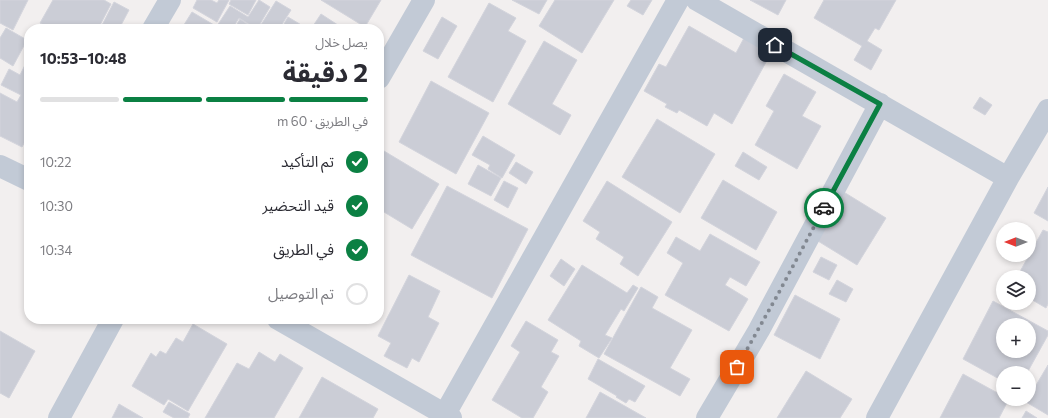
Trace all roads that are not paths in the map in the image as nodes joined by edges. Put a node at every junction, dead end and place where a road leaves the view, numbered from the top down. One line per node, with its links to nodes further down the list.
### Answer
1 (170, 0): 5 (street)
2 (424, 0): 6 (street)
3 (678, 0): 14 (street)
4 (697, 0): 7 (street)
5 (156, 24)
6 (384, 69)
7 (880, 104): 11 (street); 16 (street)
8 (1048, 110): 11 (street)
9 (0, 166): 10 (street)
10 (24, 178)
11 (1008, 178): 17 (street)
12 (110, 324): 15 (street)
13 (287, 324): 14 (street)
14 (448, 416)
15 (59, 418)
16 (707, 418)
17 (877, 418)

